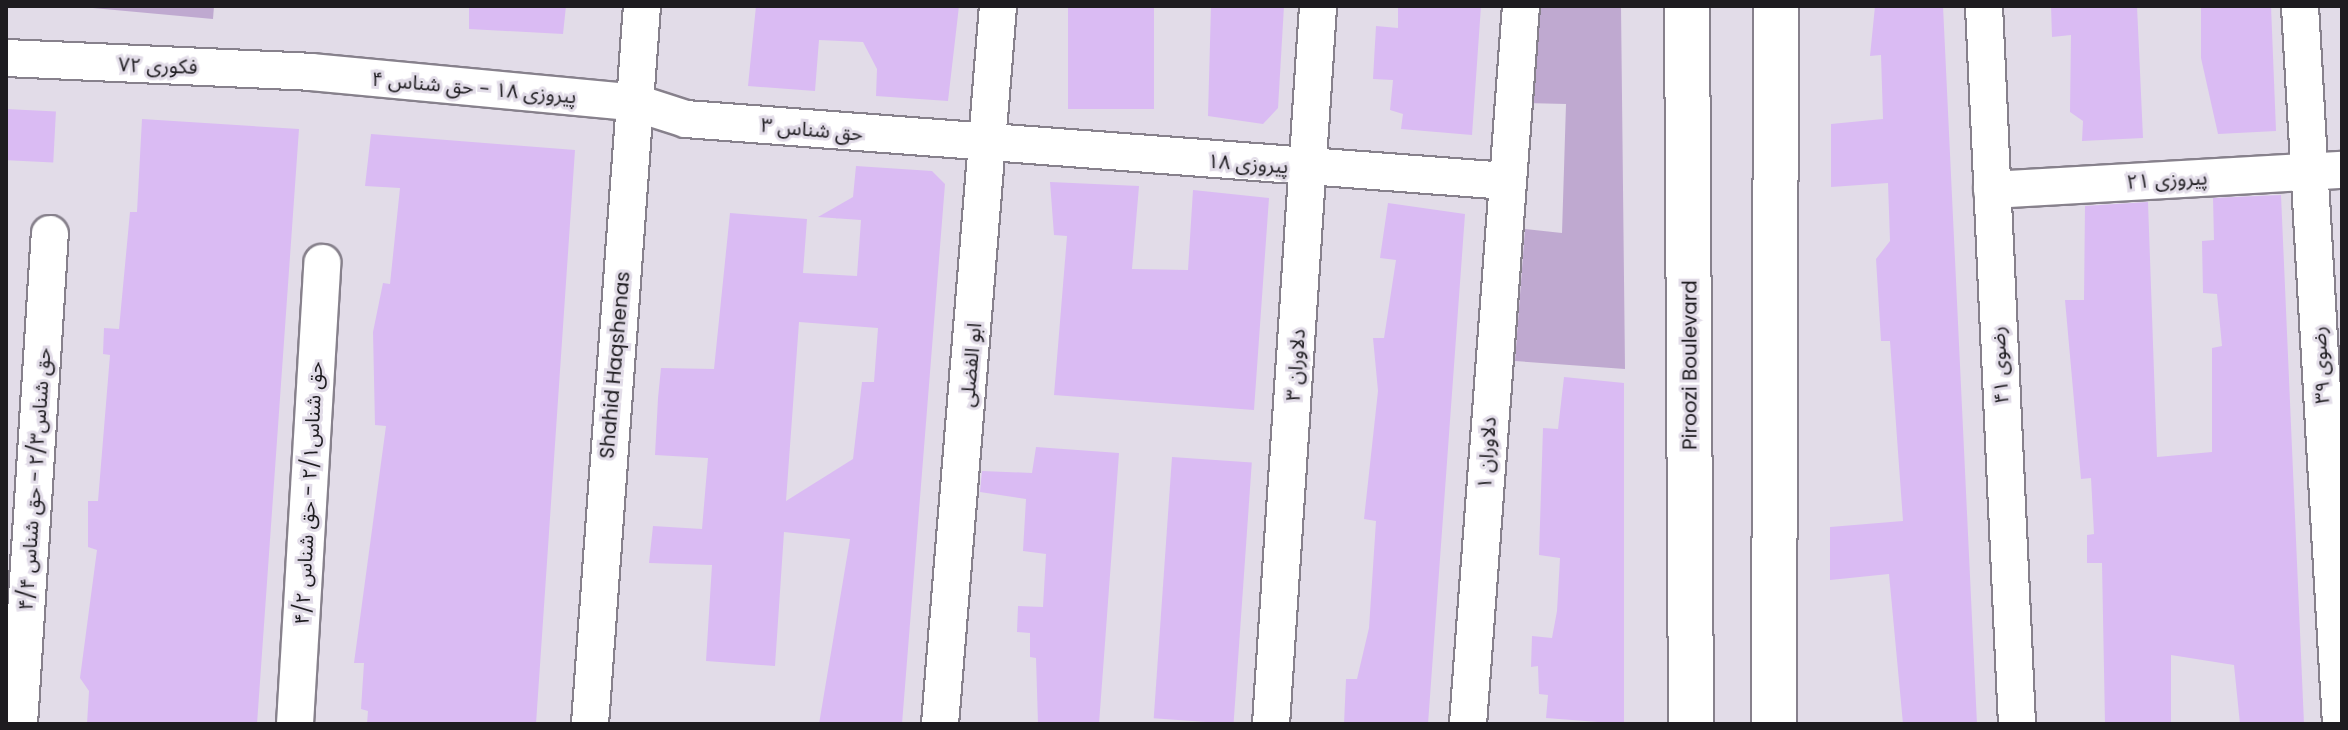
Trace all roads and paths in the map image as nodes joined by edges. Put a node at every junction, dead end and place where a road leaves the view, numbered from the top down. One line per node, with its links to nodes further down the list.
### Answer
1 (642, 6): 11 (street, Shahid Haqshenas)
2 (998, 6): 12 (street, ابو الفضلی)
3 (1318, 6): 13 (street, دلاوران ۳)
4 (1521, 6): 15 (street, دلاوران ۱)
5 (1687, 6): 25 (main road, Piroozi Boulevard)
6 (1776, 6): 26 (main road)
7 (1984, 6): 16 (street, رضوی ۴۱)
8 (2300, 6): 14 (street, رضوی ۳۹)
9 (6, 58): 10 (street, فکوری ۷۲)
10 (311, 72): 11 (street, پیروزی ۱۸ - حق شناس ۴)
11 (636, 103): 12 (street, حق شناس ۳); 21 (street, Shahid Haqshenas)
12 (990, 145): 13 (street, پیروزی ۱۸); 22 (street, ابو الفضلی)
13 (1309, 169): 15 (street, پیروزی ۱۸); 23 (street, دلاوران ۳)
14 (2326, 171): 16 (street, پیروزی ۲۱); 28 (street, رضوی ۳۹)
15 (1507, 181): 24 (street, دلاوران ۱)
16 (1992, 190): 27 (street, رضوی ۴۱)
17 (50, 234): 19 (street, حق شناس۲/۳ - حق شناس ۴/۴)
18 (322, 263): 20 (street, حق شناس۲/۱ - حق شناس ۴/۲)
19 (19, 724)
20 (295, 724)
21 (590, 724)
22 (940, 724)
23 (1271, 724)
24 (1468, 724)
25 (1691, 724)
26 (1774, 724)
27 (2017, 724)
28 (2341, 724)

